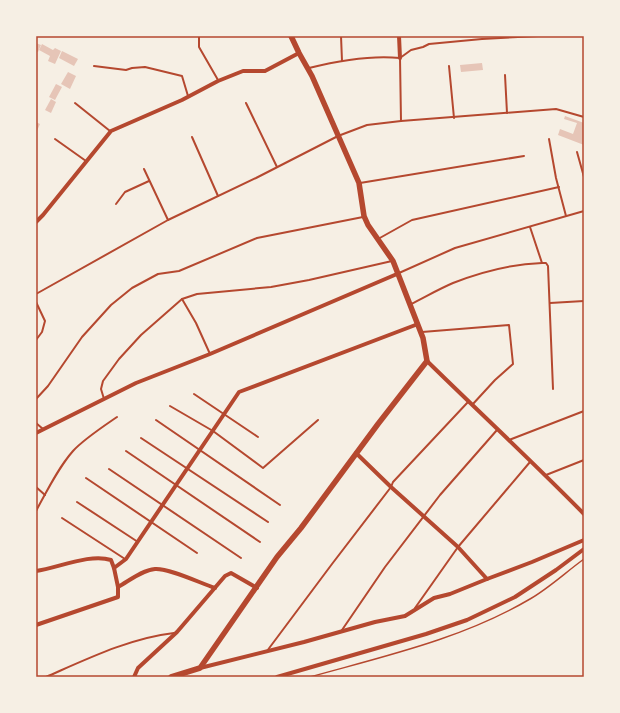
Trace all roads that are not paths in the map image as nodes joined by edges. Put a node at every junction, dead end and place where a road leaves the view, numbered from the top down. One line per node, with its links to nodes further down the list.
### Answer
1 (199, 36): 13 (lane)
2 (291, 36): 6 (street)
3 (341, 36): 8 (lane)
4 (399, 36): 7 (street)
5 (538, 36): 7 (lane)
6 (299, 53): 11 (street); 13 (street)
7 (400, 58): 8 (lane); 20 (lane)
8 (342, 61): 11 (lane)
9 (94, 66): 14 (lane)
10 (449, 66): 19 (lane)
11 (308, 69): 22 (street)
12 (505, 75): 17 (lane)
13 (218, 81): 14 (street)
14 (188, 96): 21 (street)
15 (75, 103): 21 (lane)
16 (246, 103): 29 (lane)
17 (507, 113): 18 (lane); 19 (lane)
18 (584, 117)
19 (454, 118): 20 (lane)
20 (401, 121): 22 (lane)
21 (111, 131): 28 (street)
22 (339, 136): 29 (lane); 33 (street)
23 (192, 137): 35 (lane)
24 (55, 139): 28 (lane)
25 (549, 140): 34 (lane)
26 (577, 152): 31 (lane)
27 (524, 156): 33 (lane)
28 (87, 162): 41 (street)
29 (277, 167): 35 (lane)
30 (144, 169): 32 (lane)
31 (584, 177)
32 (149, 181): 36 (lane); 40 (lane)
33 (358, 183): 38 (street)
34 (559, 187): 39 (lane); 43 (lane)
35 (218, 196): 40 (lane)
36 (116, 204)
37 (584, 211): 39 (lane)
38 (364, 216): 43 (street); 60 (lane)
39 (566, 216): 42 (lane)
40 (168, 220): 47 (lane)
41 (36, 222)
42 (530, 226): 45 (lane); 46 (lane)
43 (378, 239): 44 (street)
44 (393, 261): 46 (street); 48 (lane)
45 (542, 262): 51 (lane); 52 (lane)
46 (397, 274): 52 (street); 56 (street)
47 (36, 294)
48 (182, 299): 56 (lane); 61 (lane)
49 (584, 301): 51 (lane)
50 (36, 302): 55 (lane)
51 (550, 303): 58 (lane)
52 (410, 304): 53 (street)
53 (418, 324): 54 (street); 65 (street)
54 (421, 333): 57 (street); 62 (lane)
55 (36, 340)
56 (210, 354): 61 (street)
57 (427, 361): 62 (street); 79 (street)
58 (553, 388)
59 (194, 394): 65 (lane)
60 (36, 399)
61 (104, 399): 70 (street)
62 (470, 403): 71 (street); 88 (lane)
63 (170, 406): 72 (lane)
64 (584, 411): 76 (lane)
65 (224, 414): 72 (street); 74 (lane)
66 (117, 417): 89 (lane)
67 (156, 420): 77 (lane)
68 (318, 420): 72 (lane)
69 (36, 423): 70 (lane)
70 (43, 429): 73 (street)
71 (498, 429): 76 (street); 95 (lane)
72 (212, 431): 77 (street)
73 (36, 433)
74 (258, 437)
75 (141, 438): 83 (lane)
76 (508, 440): 81 (street)
77 (200, 450): 83 (street); 92 (lane)
78 (126, 451): 86 (lane)
79 (356, 453): 88 (street); 112 (street)
80 (584, 460): 84 (lane)
81 (530, 462): 84 (street); 102 (lane)
82 (109, 469): 91 (lane)
83 (187, 469): 86 (street); 98 (lane)
84 (546, 475): 94 (street)
85 (86, 478): 97 (lane)
86 (176, 485): 91 (street); 101 (lane)
87 (36, 487): 89 (lane)
88 (391, 487): 95 (street); 117 (lane)
89 (45, 495): 93 (lane)
90 (77, 502): 100 (lane)
91 (163, 505): 97 (street); 105 (lane)
92 (280, 505)
93 (36, 511)
94 (584, 514)
95 (424, 516): 102 (street); 116 (lane)
96 (62, 518): 106 (lane)
97 (151, 522): 100 (street); 104 (lane)
98 (268, 522)
99 (584, 540): 109 (street)
100 (138, 542): 106 (street)
101 (260, 542)
102 (458, 547): 109 (street); 113 (lane)
103 (584, 549): 122 (street)
104 (197, 554)
105 (241, 558)
106 (126, 560): 107 (street)
107 (114, 568): 108 (street); 110 (street)
108 (36, 571)
109 (487, 578): 113 (street)
110 (118, 587): 111 (street); 114 (street)
111 (215, 588): 112 (street); 115 (street)
112 (257, 588): 118 (street)
113 (413, 612): 116 (street)
114 (36, 626)
115 (177, 632): 119 (lane); 120 (street)
116 (340, 632): 117 (street)
117 (266, 651): 118 (street)
118 (200, 668): 121 (street)
119 (46, 677)
120 (134, 677)
121 (171, 677)
122 (277, 677)

